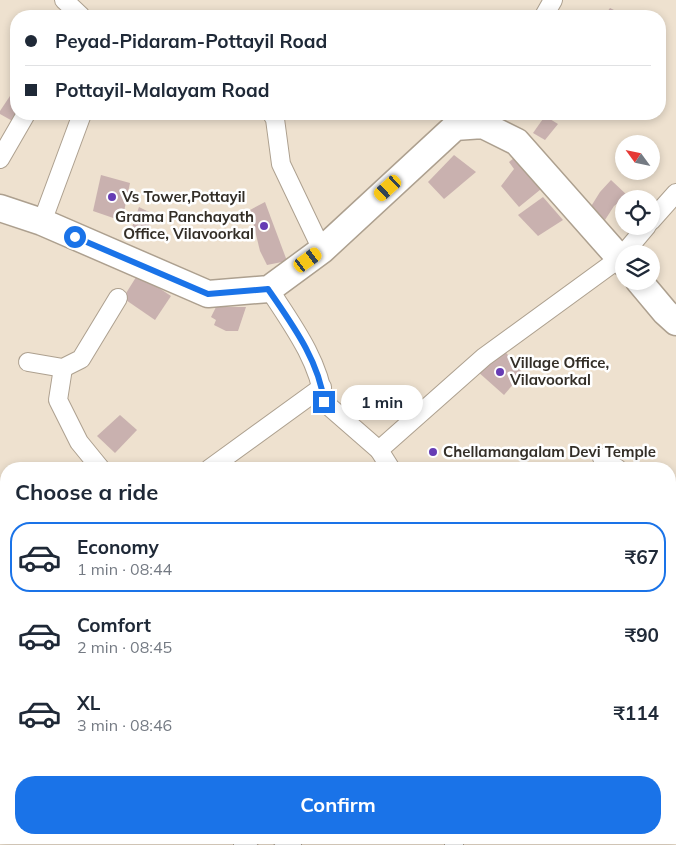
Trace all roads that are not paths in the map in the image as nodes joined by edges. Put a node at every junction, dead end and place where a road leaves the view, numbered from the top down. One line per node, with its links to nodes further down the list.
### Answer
1 (64, 0): 2 (street)
2 (75, 10)
3 (23, 120): 7 (street)
4 (80, 120): 11 (street)
5 (275, 120): 12 (street)
6 (462, 120): 12 (street); 13 (street)
7 (0, 159)
8 (676, 193): 10 (street)
9 (0, 208): 11 (street)
10 (660, 211)
11 (42, 222): 15 (street)
12 (322, 250): 15 (street)
13 (615, 252)
14 (615, 265): 22 (street)
15 (268, 289): 21 (street)
16 (647, 290): 18 (street)
17 (118, 298): 20 (street)
18 (676, 322)
19 (28, 362): 20 (street)
20 (63, 368): 24 (street)
21 (322, 387): 22 (street); 25 (street)
22 (379, 450): 26 (street)
23 (602, 458): 27 (street)
24 (95, 462)
25 (219, 462)
26 (387, 462)
27 (608, 462)

